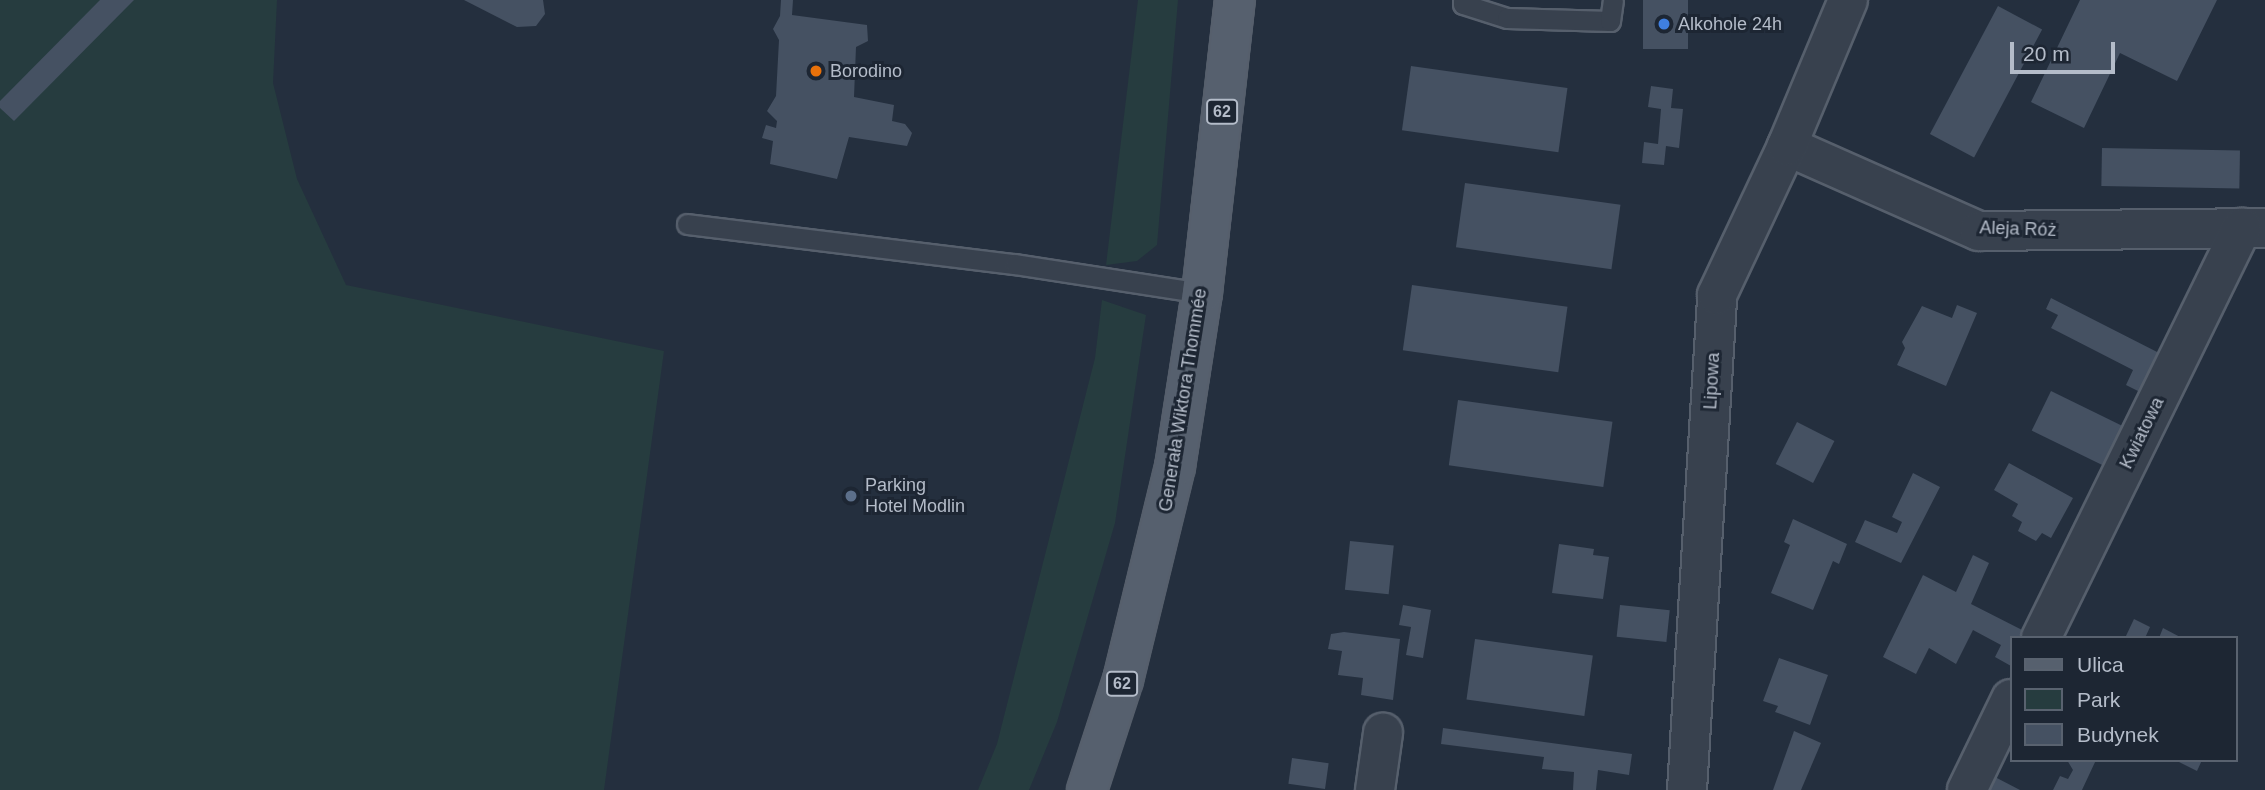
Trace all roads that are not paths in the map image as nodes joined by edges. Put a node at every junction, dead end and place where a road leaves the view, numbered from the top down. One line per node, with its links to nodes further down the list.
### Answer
1 (1463, 0): 2 (lane)
2 (1613, 0)
3 (1848, 0): 5 (street, Lipowa)
4 (1236, 4): 8 (main road, Generała Wiktora Thommée / 62)
5 (1787, 146): 7 (street, Aleja Róż); 14 (street, Lipowa)
6 (687, 225): 8 (lane)
7 (2254, 228): 9 (street, Kwiatowa)
8 (1202, 293): 12 (main road, Generała Wiktora Thommée / 62)
9 (2042, 636)
10 (2010, 701): 15 (street)
11 (1383, 733): 13 (street)
12 (1087, 790)
13 (1375, 790)
14 (1687, 790)
15 (1967, 790)

